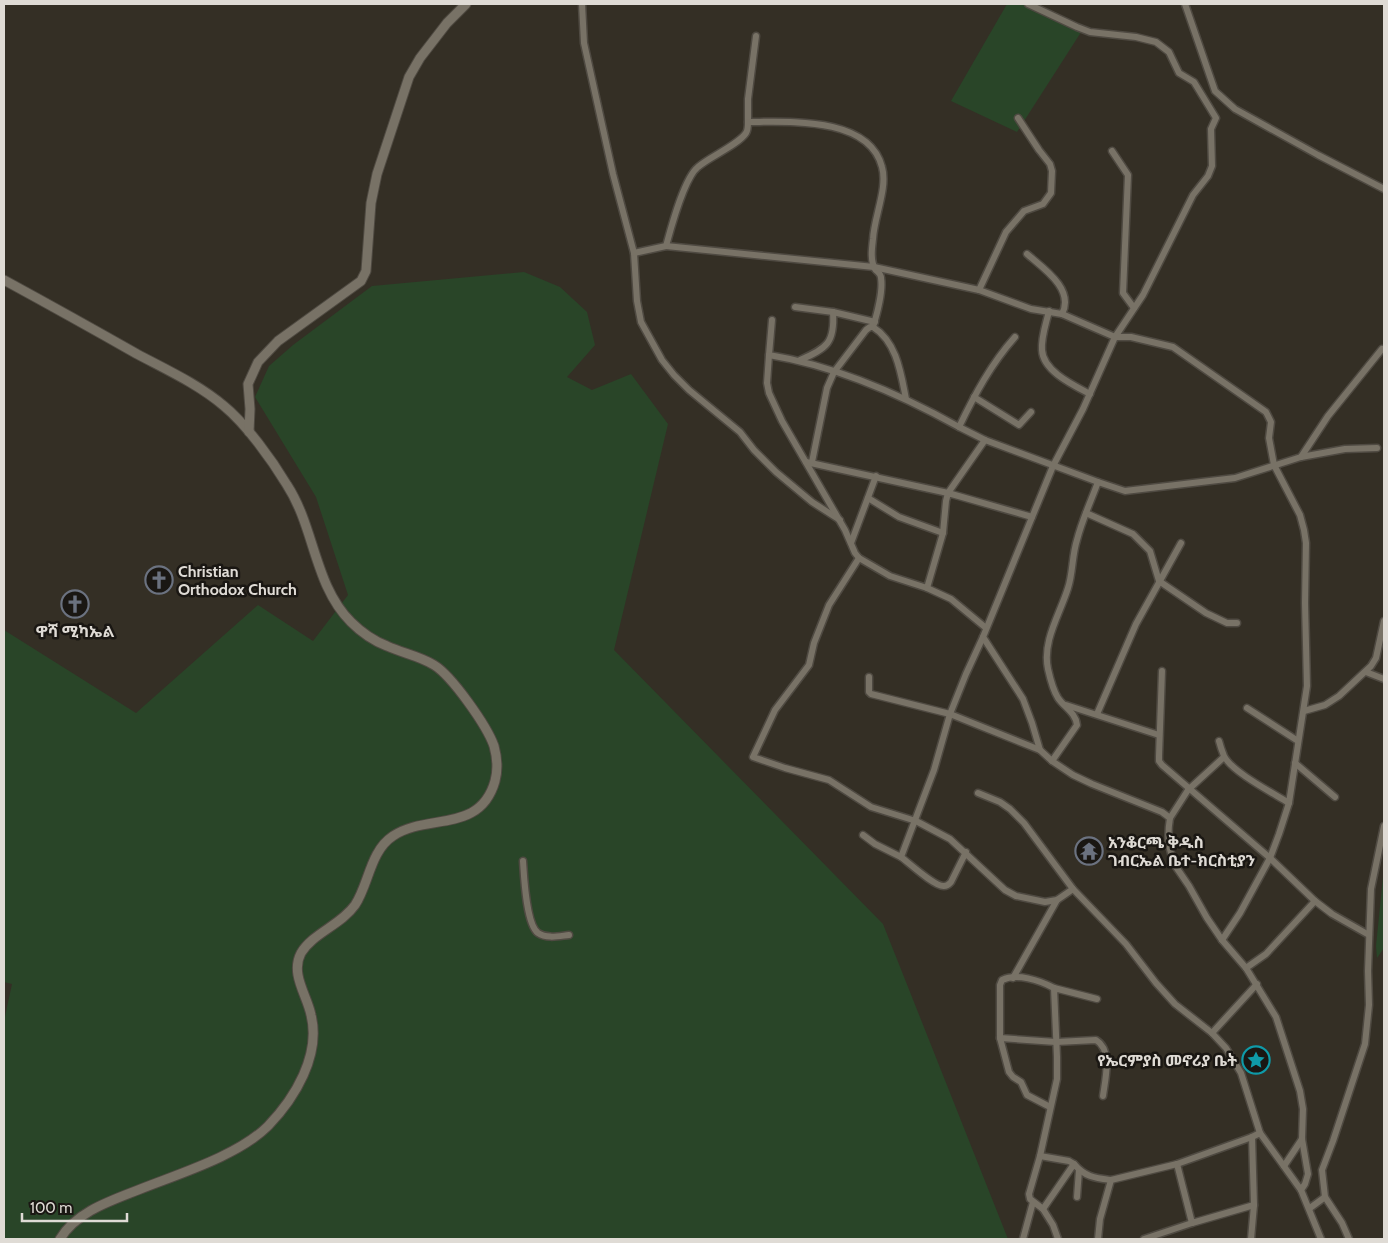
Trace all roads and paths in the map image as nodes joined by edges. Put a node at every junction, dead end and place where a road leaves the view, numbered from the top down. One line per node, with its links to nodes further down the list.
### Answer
1 (466, 4): 34 (main road)
2 (582, 4): 11 (street)
3 (1028, 4): 17 (street)
4 (1185, 4): 9 (street)
5 (756, 36): 7 (street)
6 (1018, 118): 15 (street)
7 (748, 122): 10 (street); 13 (street)
8 (1112, 151): 17 (street)
9 (1384, 189)
10 (666, 246): 11 (street); 13 (street)
11 (634, 253): 47 (street)
12 (1027, 254): 20 (street)
13 (874, 268): 15 (street); 22 (street)
14 (4, 280): 34 (main road)
15 (979, 290): 18 (street)
16 (795, 307): 19 (street)
17 (1134, 308): 24 (street)
18 (1049, 311): 20 (street); 29 (street)
19 (833, 312): 22 (street); 27 (street)
20 (1062, 314): 24 (street)
21 (772, 320): 26 (street)
22 (874, 324): 28 (street); 31 (street)
23 (1015, 336): 30 (street)
24 (1115, 337): 29 (street); 40 (street)
25 (1382, 349): 37 (street)
26 (769, 355): 27 (street); 38 (street)
27 (800, 360): 28 (street)
28 (834, 372): 31 (street); 38 (street)
29 (1090, 394): 39 (street)
30 (974, 397): 32 (street); 33 (street)
31 (906, 399): 33 (street)
32 (1031, 412)
33 (960, 427): 35 (street)
34 (249, 432): 118 (main road)
35 (985, 440): 39 (street); 43 (street)
36 (1377, 448): 37 (street)
37 (1301, 457): 40 (street)
38 (809, 462): 41 (street); 47 (street)
39 (1053, 466): 42 (street); 46 (street)
40 (1274, 466): 42 (street); 64 (street)
41 (876, 476): 43 (street); 44 (street)
42 (1098, 482): 45 (street)
43 (948, 493): 46 (street); 48 (street)
44 (868, 498): 48 (street); 49 (street)
45 (1086, 513): 52 (street); 62 (street)
46 (1032, 517): 56 (street)
47 (840, 520): 49 (street)
48 (943, 533): 53 (street)
49 (851, 543): 51 (street)
50 (1181, 543): 52 (street)
51 (859, 558): 53 (street); 79 (street)
52 (1159, 581): 55 (street); 66 (street)
53 (927, 588): 56 (street)
54 (1384, 621): 59 (street)
55 (1237, 623)
56 (986, 628): 57 (street)
57 (983, 637): 65 (street); 70 (street)
58 (1162, 671): 67 (street)
59 (1366, 672): 61 (street); 64 (street)
60 (869, 677): 65 (street)
61 (1384, 679)
62 (1065, 705): 66 (street); 72 (street)
63 (1247, 708): 69 (street)
64 (1304, 711): 69 (street)
65 (950, 714): 70 (street); 79 (street)
66 (1097, 714): 67 (street)
67 (1159, 735): 74 (street)
68 (1219, 740): 71 (street)
69 (1298, 741): 73 (street)
70 (1040, 750): 72 (street)
71 (1224, 757): 74 (street); 77 (street)
72 (1052, 761): 78 (street)
73 (1295, 763): 76 (street); 77 (street)
74 (1188, 790): 78 (street); 84 (street)
75 (978, 793): 86 (street)
76 (1335, 798)
77 (1289, 803): 84 (street)
78 (1170, 818): 91 (street)
79 (916, 820): 82 (street); 83 (street)
80 (1384, 826): 90 (street)
81 (863, 834): 83 (street)
82 (966, 852): 83 (street); 87 (street)
83 (902, 857)
84 (1270, 858): 88 (street); 91 (street)
85 (523, 861): 89 (street)
86 (1073, 888): 87 (street); 97 (street)
87 (1057, 900): 93 (street)
88 (1314, 901): 90 (street); 92 (street)
89 (569, 935)
90 (1369, 935): 112 (street)
91 (1222, 940): 92 (street)
92 (1246, 968): 94 (street)
93 (1013, 978): 95 (street); 98 (street)
94 (1256, 984): 97 (street); 104 (street)
95 (1054, 988): 96 (street); 99 (street)
96 (1097, 999)
97 (1212, 1033): 102 (street)
98 (1000, 1038): 99 (street); 101 (street)
99 (1056, 1042): 100 (street); 101 (street)
100 (1103, 1096)
101 (1050, 1107): 105 (street)
102 (1260, 1132): 103 (street); 107 (street)
103 (1252, 1137): 106 (street); 114 (street)
104 (1302, 1139): 107 (street); 110 (street)
105 (1040, 1156): 108 (street); 113 (street)
106 (1177, 1164): 109 (street); 117 (street)
107 (1284, 1166): 110 (street)
108 (1076, 1167): 109 (street); 111 (street); 116 (street)
109 (1111, 1180): 121 (street)
110 (1301, 1190): 115 (street)
111 (1077, 1197)
112 (1325, 1197): 115 (street); 125 (street)
113 (1033, 1202): 116 (street); 119 (street)
114 (1254, 1206): 117 (street); 123 (street)
115 (1310, 1208): 124 (street)
116 (1043, 1209): 120 (street)
117 (1192, 1223): 122 (street)
118 (60, 1239)
119 (1023, 1239)
120 (1058, 1239)
121 (1098, 1239)
122 (1144, 1239)
123 (1250, 1239)
124 (1322, 1239)
125 (1349, 1239)

